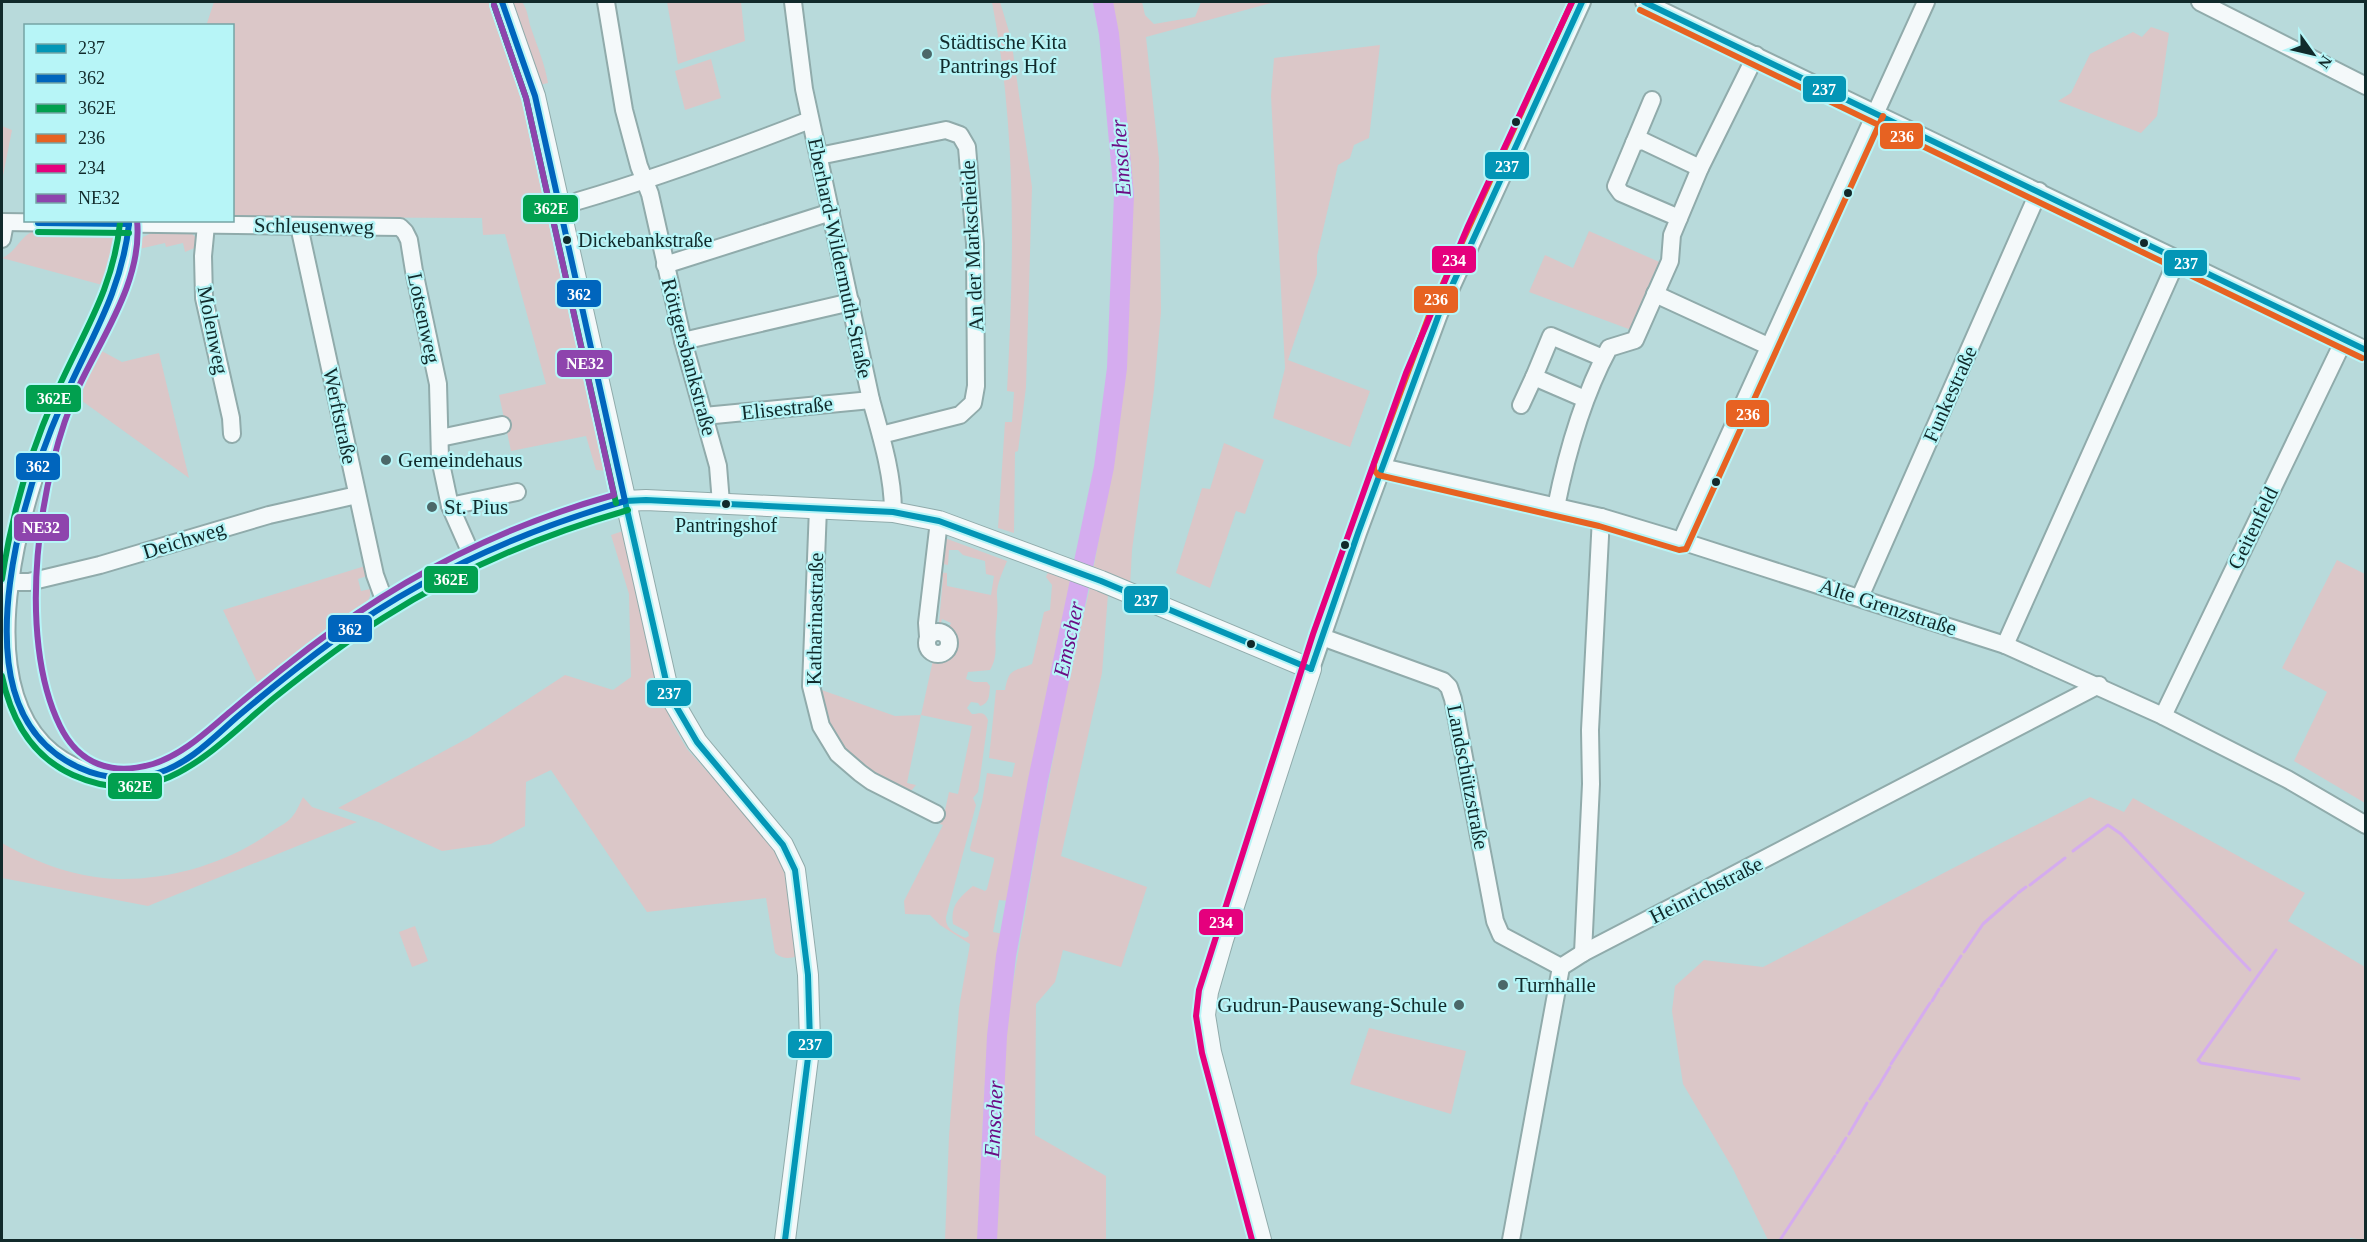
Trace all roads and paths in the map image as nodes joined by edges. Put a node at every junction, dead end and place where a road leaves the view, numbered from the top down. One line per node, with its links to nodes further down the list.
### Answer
1 (502, 2): 49 (main road)
2 (606, 2): 18 (street, Röttgersbankstraße)
3 (793, 2): 14 (street, Eberhard-Wildermuth-Straße)
4 (1582, 2): 46 (street)
5 (1644, 2): 10 (street)
6 (1926, 2): 13 (street)
7 (2200, 2): 9 (street)
8 (2225, 2): 9 (street)
9 (2249, 26): 11 (street)
10 (1756, 55): 13 (street); 17 (street)
11 (2366, 86)
12 (1652, 100): 15 (street)
13 (1875, 112): 19 (street); 34 (street)
14 (810, 120): 16 (street, Eberhard-Wildermuth-Straße); 18 (street)
15 (1634, 143): 17 (street); 22 (street)
16 (819, 156): 21 (street, Eberhard-Wildermuth-Straße); 44 (street, An der Markscheide)
17 (1700, 168): 22 (street)
18 (645, 181): 20 (street); 29 (street, Röttgersbankstraße)
19 (2039, 192): 28 (street); 60 (street, Funkestraße)
20 (578, 201)
21 (831, 212): 29 (street); 31 (street, Eberhard-Wildermuth-Straße)
22 (1679, 218): 30 (street)
23 (129, 224): 24 (street, Schleusenweg); 26 (street, Schleusenweg); 59 (street)
24 (206, 225): 25 (street, Schleusenweg); 43 (street, Molenweg)
25 (299, 226): 27 (street, Schleusenweg); 48 (street, Werftstraße)
26 (3, 228)
27 (405, 232): 45 (street, Lotsenweg)
28 (2178, 258): 32 (street); 64 (street)
29 (665, 265): 33 (street, Röttgersbankstraße)
30 (1655, 294): 34 (street); 36 (street)
31 (851, 302): 33 (street); 39 (street, Eberhard-Wildermuth-Straße)
32 (2344, 340): 35 (street); 67 (street, Geitenfeld)
33 (683, 341): 41 (street, Röttgersbankstraße)
34 (1768, 346): 57 (street)
35 (2366, 350)
36 (1603, 358): 37 (street); 38 (street)
37 (1534, 377): 38 (street); 40 (street)
38 (1585, 399): 52 (street)
39 (871, 400): 41 (street, Elisestraße); 44 (street, Eberhard-Wildermuth-Straße)
40 (1521, 405)
41 (704, 416): 50 (street, Röttgersbankstraße)
42 (502, 425): 45 (street)
43 (232, 434)
44 (881, 435): 54 (street, Eberhard-Wildermuth-Straße)
45 (440, 438): 51 (street, Lotsenweg)
46 (1382, 467): 52 (street, Alte Grenzstraße); 63 (street)
47 (517, 492): 51 (street)
48 (357, 495): 59 (street, Deichweg); 61 (street, Werftstraße)
49 (625, 501): 50 (main road); 58 (street); 72 (main road)
50 (721, 503): 53 (main road)
51 (450, 506): 58 (street, Lotsenweg)
52 (1556, 507): 55 (street, Alte Grenzstraße)
53 (818, 508): 54 (main road); 68 (street, Katharinastraße)
54 (893, 512): 56 (main road)
55 (1601, 518): 57 (street, Alte Grenzstraße); 70 (street)
56 (939, 521): 62 (street); 65 (main road)
57 (1681, 540): 60 (street, Alte Grenzstraße)
58 (473, 558): 61 (street)
59 (10, 582): 61 (street)
60 (1860, 597): 64 (street, Alte Grenzstraße)
61 (386, 604)
62 (928, 637)
63 (1322, 637): 65 (street); 71 (street, Landschützstraße)
64 (2005, 645): 66 (street, Alte Grenzstraße)
65 (1311, 669): 73 (main road)
66 (2099, 685): 67 (street, Alte Grenzstraße); 70 (street, Heinrichstraße)
67 (2163, 716): 69 (street, Alte Grenzstraße)
68 (936, 814)
69 (2366, 825)
70 (1583, 953): 71 (street, Heinrichstraße)
71 (1561, 967): 74 (street)
72 (785, 1240)
73 (1261, 1240)
74 (1511, 1240)

